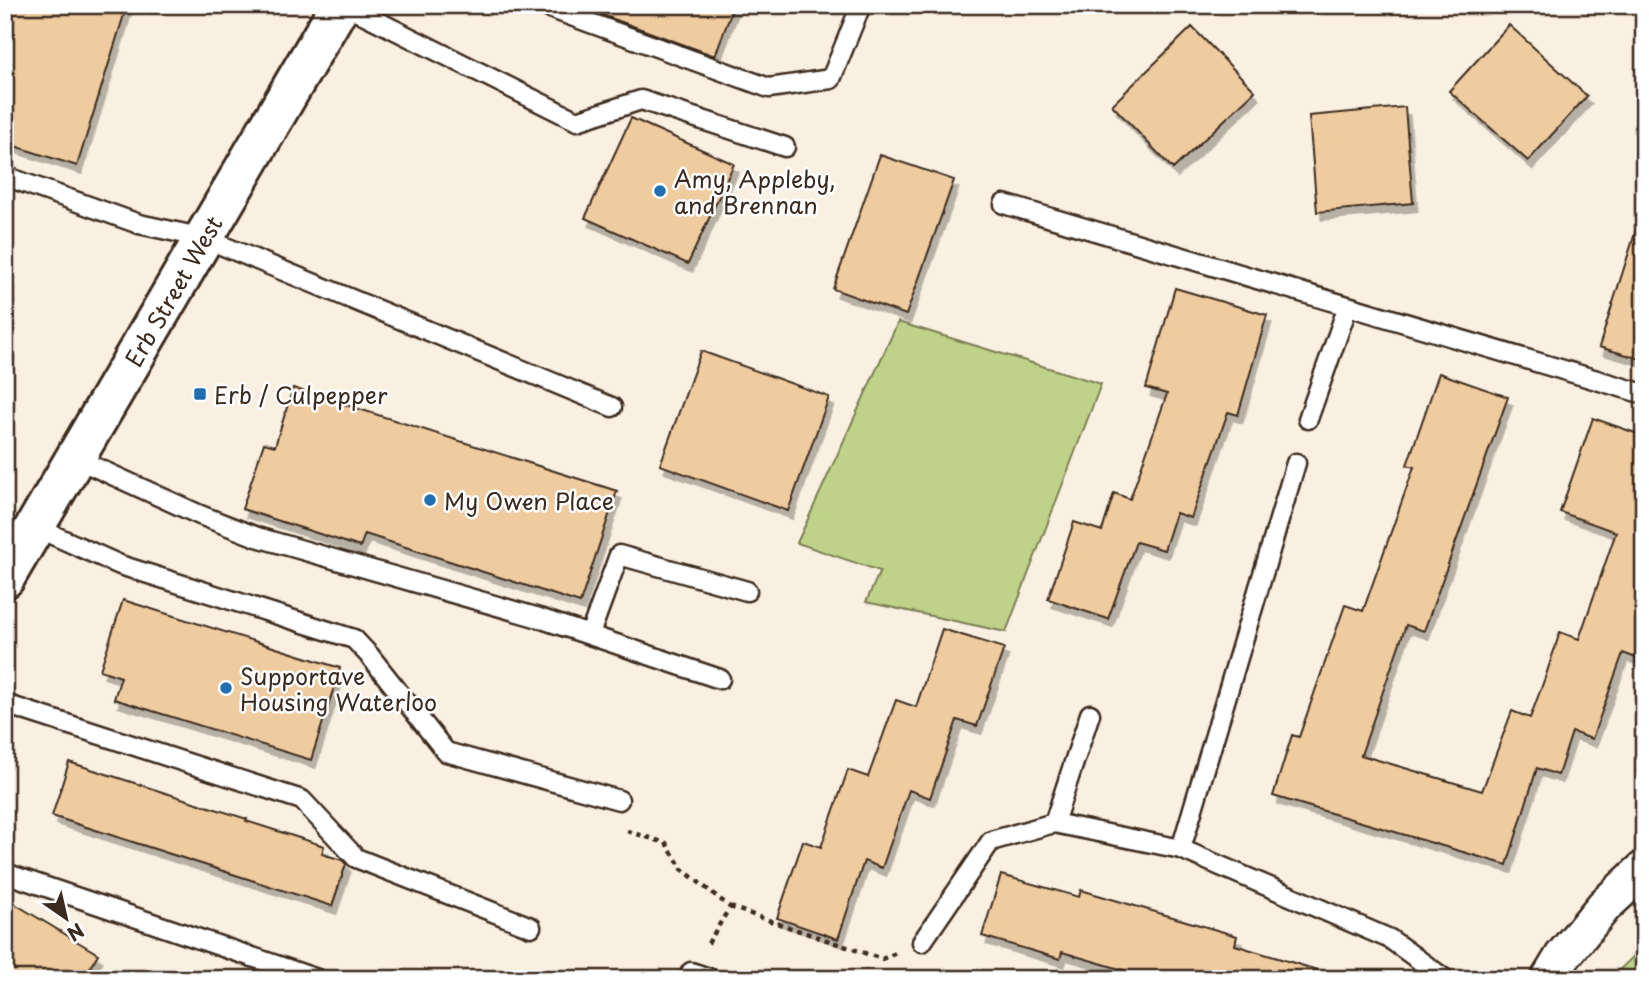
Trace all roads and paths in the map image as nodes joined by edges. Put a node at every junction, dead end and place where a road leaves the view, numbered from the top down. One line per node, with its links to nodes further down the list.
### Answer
1 (343, 5): 6 (lane); 9 (main road, Erb Street West)
2 (541, 5): 3 (lane)
3 (861, 5)
4 (1618, 5): 5 (path)
5 (1644, 14)
6 (785, 148)
7 (5, 176): 9 (lane)
8 (1004, 204): 10 (lane)
9 (204, 238): 12 (lane); 14 (main road, Erb Street West)
10 (1348, 306): 11 (lane); 13 (lane)
11 (1644, 394)
12 (612, 407)
13 (1307, 419)
14 (75, 457): 16 (main road, Erb Street West); 19 (lane)
15 (1296, 463): 25 (lane)
16 (36, 527): 17 (main road, Erb Street West); 23 (lane)
17 (5, 578)
18 (747, 591): 19 (lane)
19 (590, 634): 20 (lane)
20 (720, 679)
21 (5, 704): 29 (lane)
22 (1090, 714): 24 (lane)
23 (619, 800)
24 (1055, 823): 25 (lane); 30 (lane)
25 (1181, 849): 34 (lane)
26 (1644, 869): 35 (street)
27 (5, 873): 32 (lane)
28 (730, 907): 30 (path)
29 (531, 927)
30 (922, 942)
31 (691, 972): 33 (lane)
32 (317, 979)
33 (712, 979)
34 (1445, 979)
35 (1549, 979)

